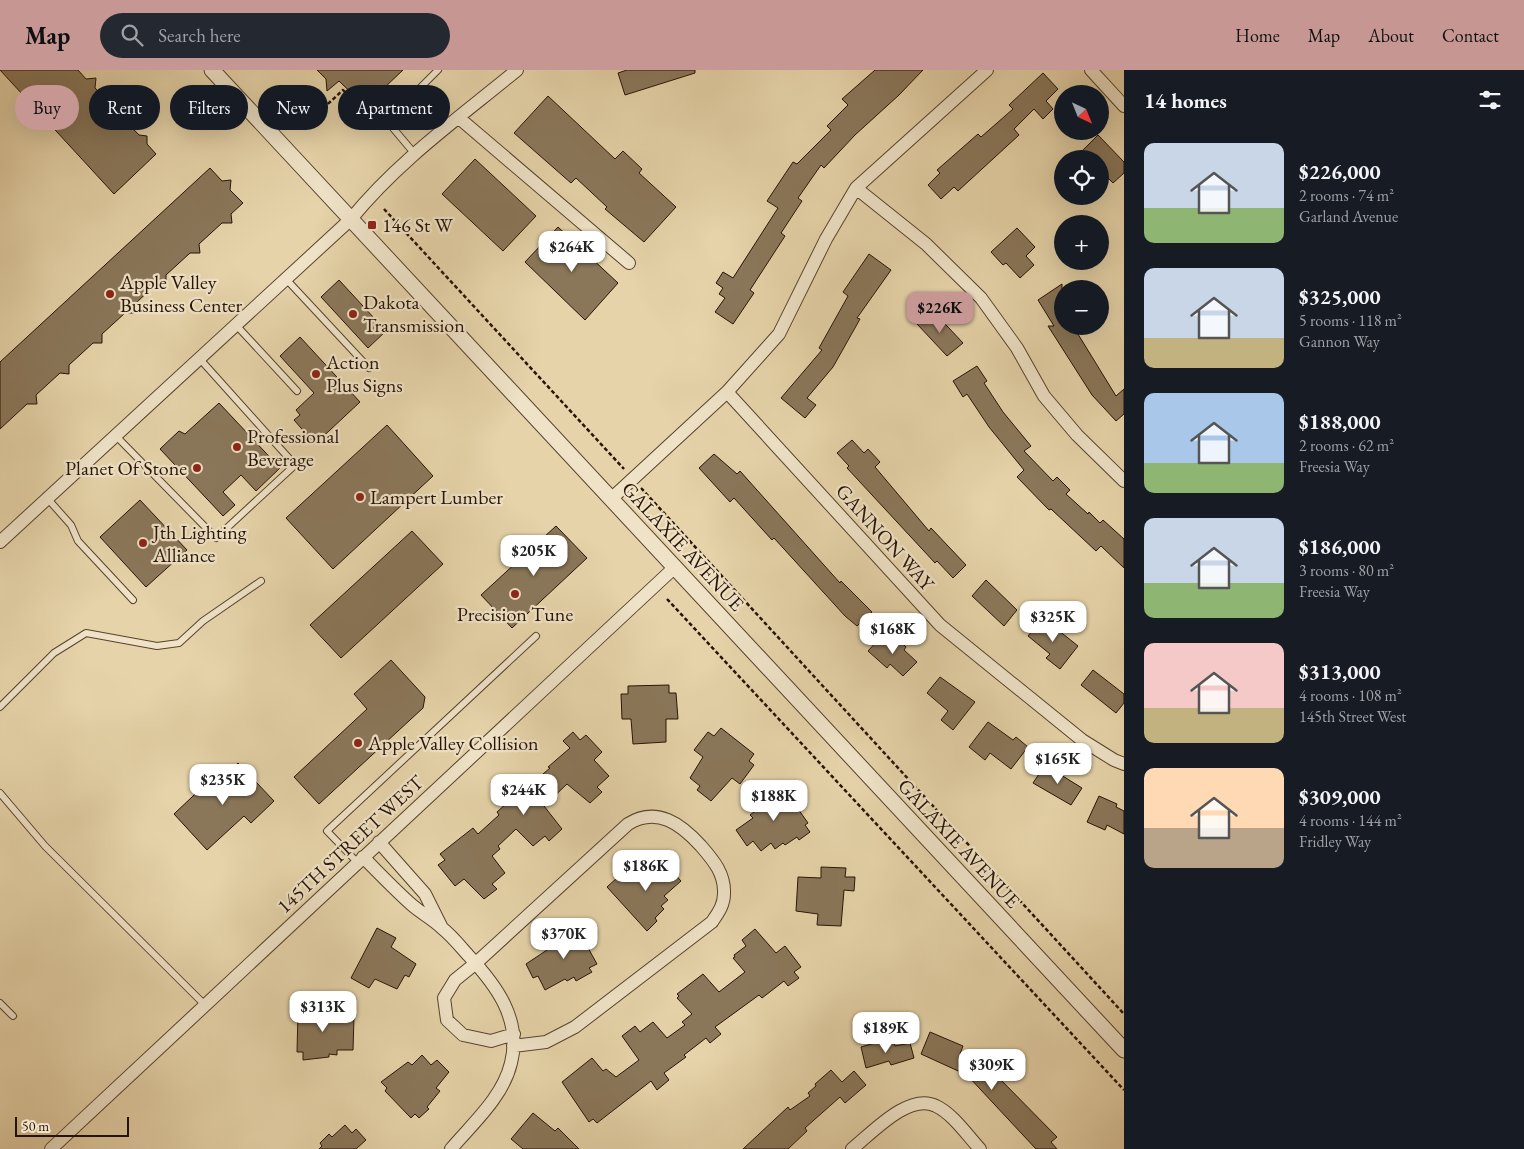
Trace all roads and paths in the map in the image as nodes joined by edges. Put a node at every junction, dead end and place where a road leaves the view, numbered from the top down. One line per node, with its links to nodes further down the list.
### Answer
1 (212, 70): 13 (street, GALAXIE AVENUE)
2 (438, 70): 10 (lane)
3 (517, 70): 9 (street)
4 (987, 70): 11 (street)
5 (1091, 70): 8 (street)
6 (338, 95): 7 (path)
7 (328, 104)
8 (1124, 106)
9 (459, 118): 10 (street); 14 (street)
10 (414, 153): 13 (street)
11 (856, 188): 20 (street); 23 (street)
12 (384, 209): 22 (path)
13 (351, 219): 15 (street); 25 (street, GALAXIE AVENUE)
14 (629, 263)
15 (286, 279): 16 (street); 18 (lane)
16 (236, 325): 17 (street); 19 (lane)
17 (199, 358): 21 (street); 21 (lane)
18 (369, 368)
19 (297, 390)
20 (727, 392): 22 (street); 33 (street, GANNON WAY)
21 (116, 435): 24 (street)
22 (633, 478): 25 (street); 41 (path)
23 (1124, 481)
24 (47, 498): 26 (street); 30 (lane)
25 (612, 499): 27 (street, GALAXIE AVENUE)
26 (0, 542)
27 (675, 567): 35 (street, 145TH STREET WEST); 44 (street, GALAXIE AVENUE)
28 (260, 581): 32 (lane)
29 (667, 599): 45 (path)
30 (133, 600)
31 (536, 636): 36 (lane)
32 (0, 707)
33 (1124, 764)
34 (0, 793): 40 (lane)
35 (379, 842): 36 (street, 145TH STREET WEST); 37 (street)
36 (360, 860): 37 (street); 40 (street, 145TH STREET WEST)
37 (443, 928): 38 (street)
38 (476, 964): 43 (street); 43 (street); 43 (street)
39 (0, 1003): 42 (lane)
40 (205, 1005): 46 (street, 145TH STREET WEST)
41 (1124, 1014)
42 (13, 1016)
43 (514, 1040): 47 (street)
44 (1124, 1050)
45 (1124, 1090)
46 (51, 1149)
47 (451, 1149)
48 (852, 1149): 49 (street)
49 (980, 1149)

